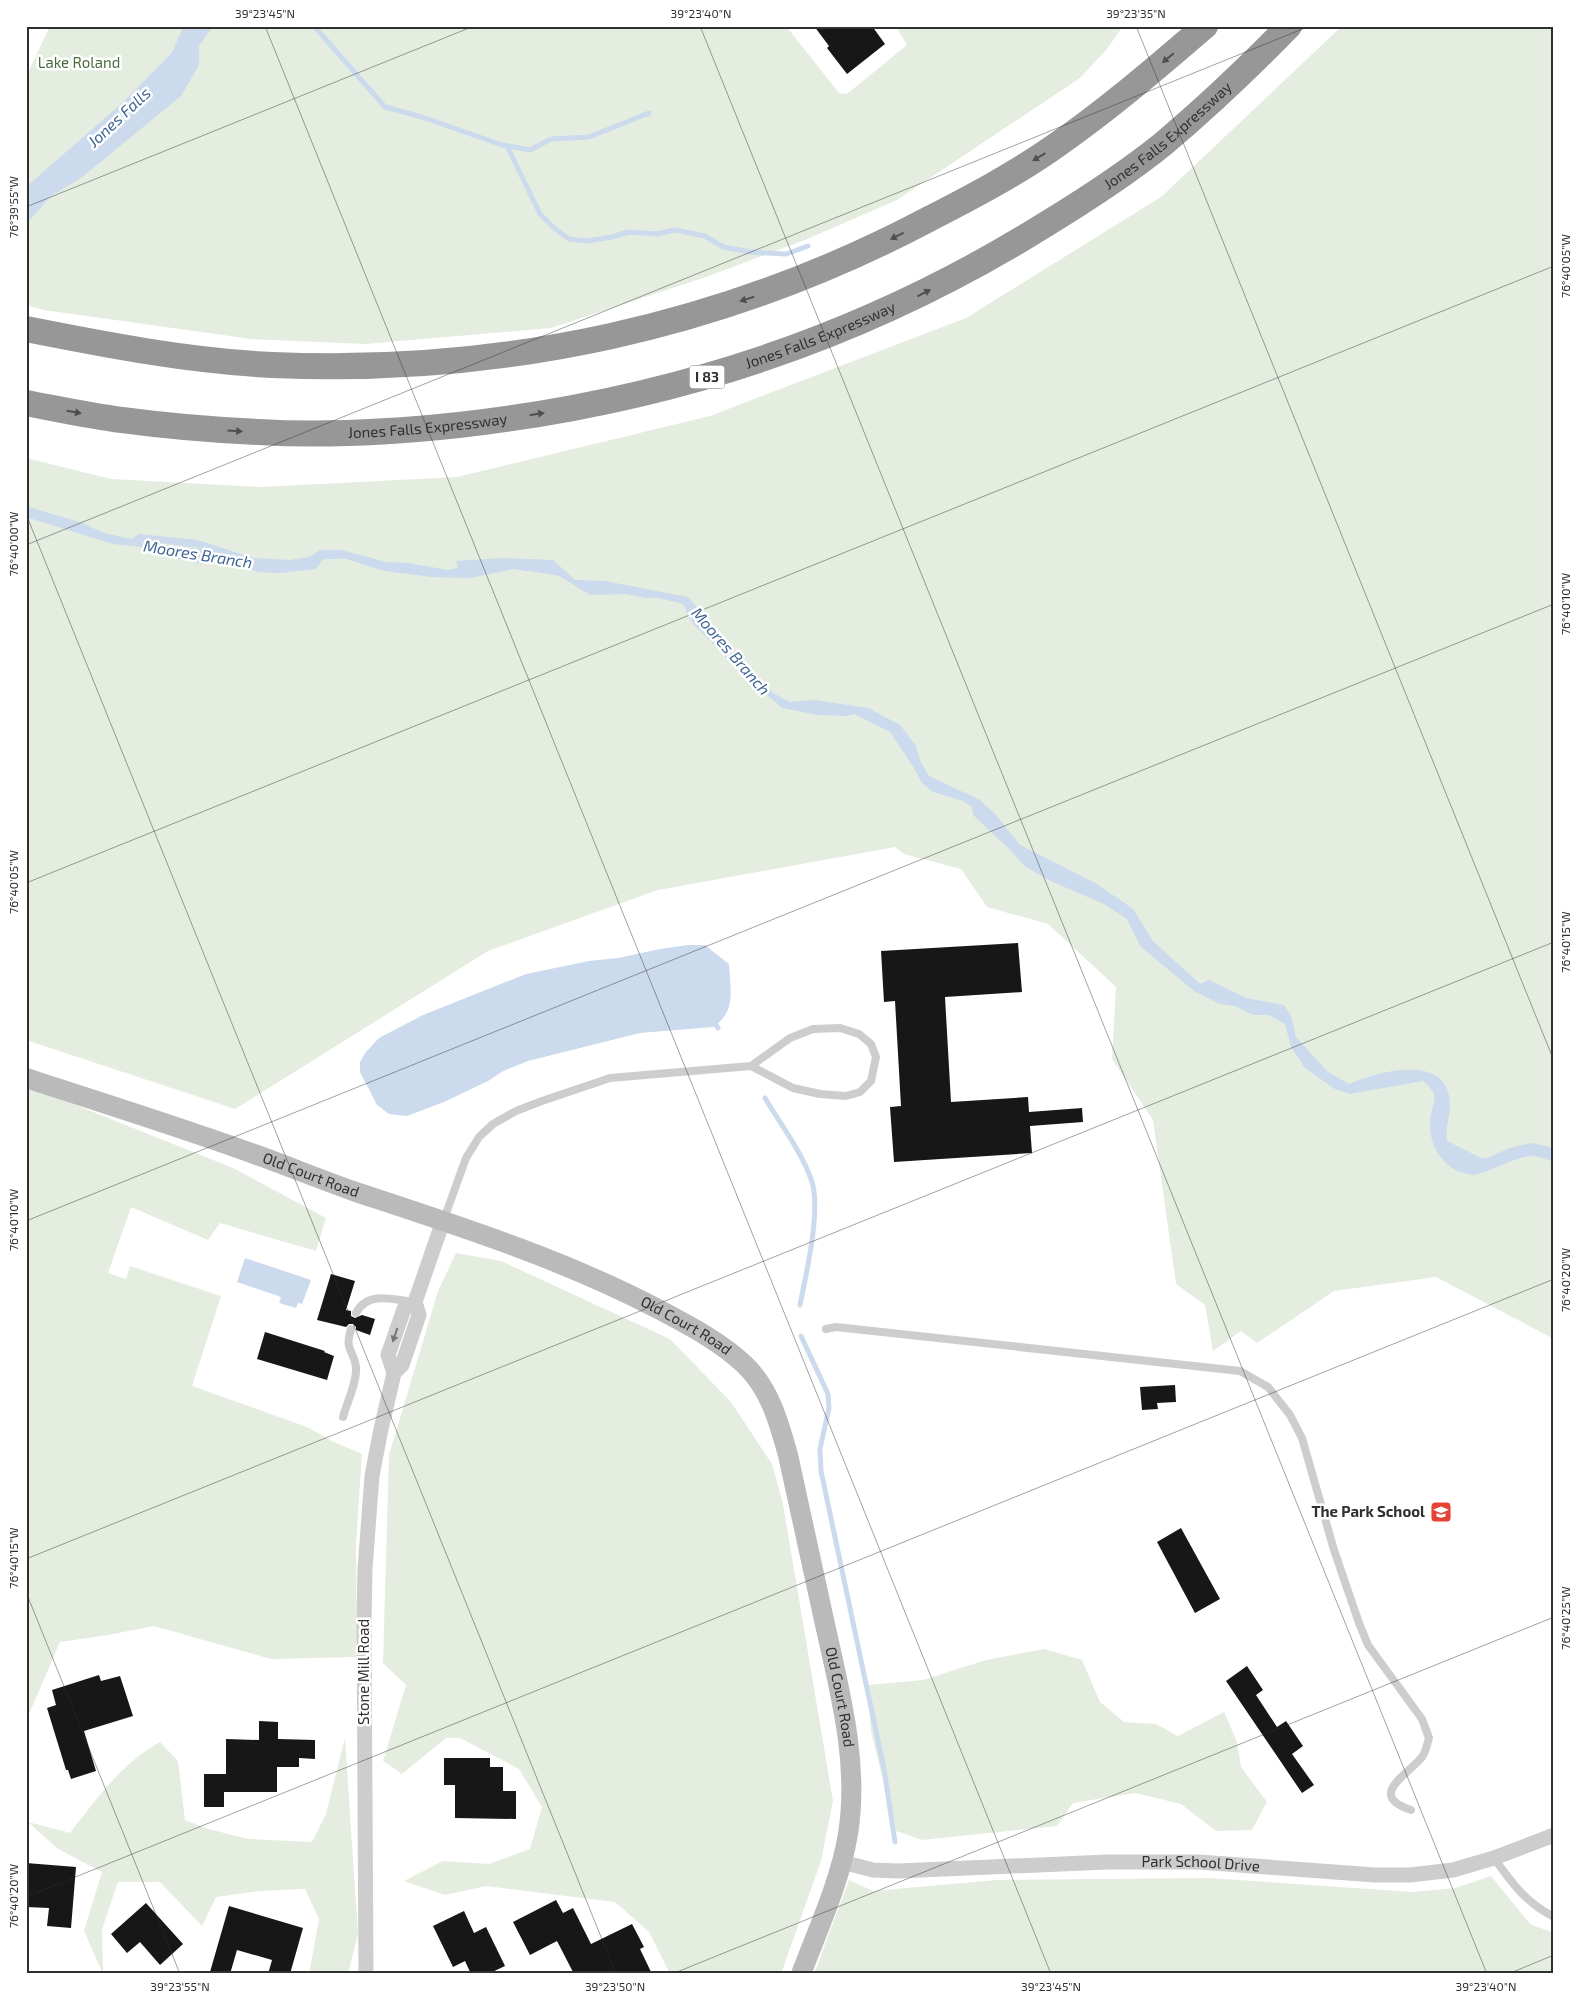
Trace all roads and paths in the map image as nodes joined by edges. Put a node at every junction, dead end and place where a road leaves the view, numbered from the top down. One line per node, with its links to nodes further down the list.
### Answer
1 (1205, 26): 3 (highway, one-way to 3)
2 (1289, 26): 4 (highway, Jones Falls Expressway / I 83, one-way to 2)
3 (27, 329)
4 (26, 403)
5 (751, 1066): 5 (lane); 7 (lane)
6 (26, 1078): 7 (main road, Old Court Road)
7 (443, 1221): 8 (street, Stone Mill Road); 16 (main road, Old Court Road)
8 (415, 1302): 9 (lane); 18 (street, Stone Mill Road)
9 (356, 1313)
10 (351, 1328): 12 (lane)
11 (826, 1329): 13 (lane)
12 (343, 1417)
13 (1411, 1810)
14 (1554, 1835): 15 (street, Park School Drive)
15 (1494, 1858): 16 (street, Park School Drive); 17 (lane)
16 (842, 1862): 19 (main road, Old Court Road)
17 (1554, 1916)
18 (366, 1974)
19 (801, 1974)

